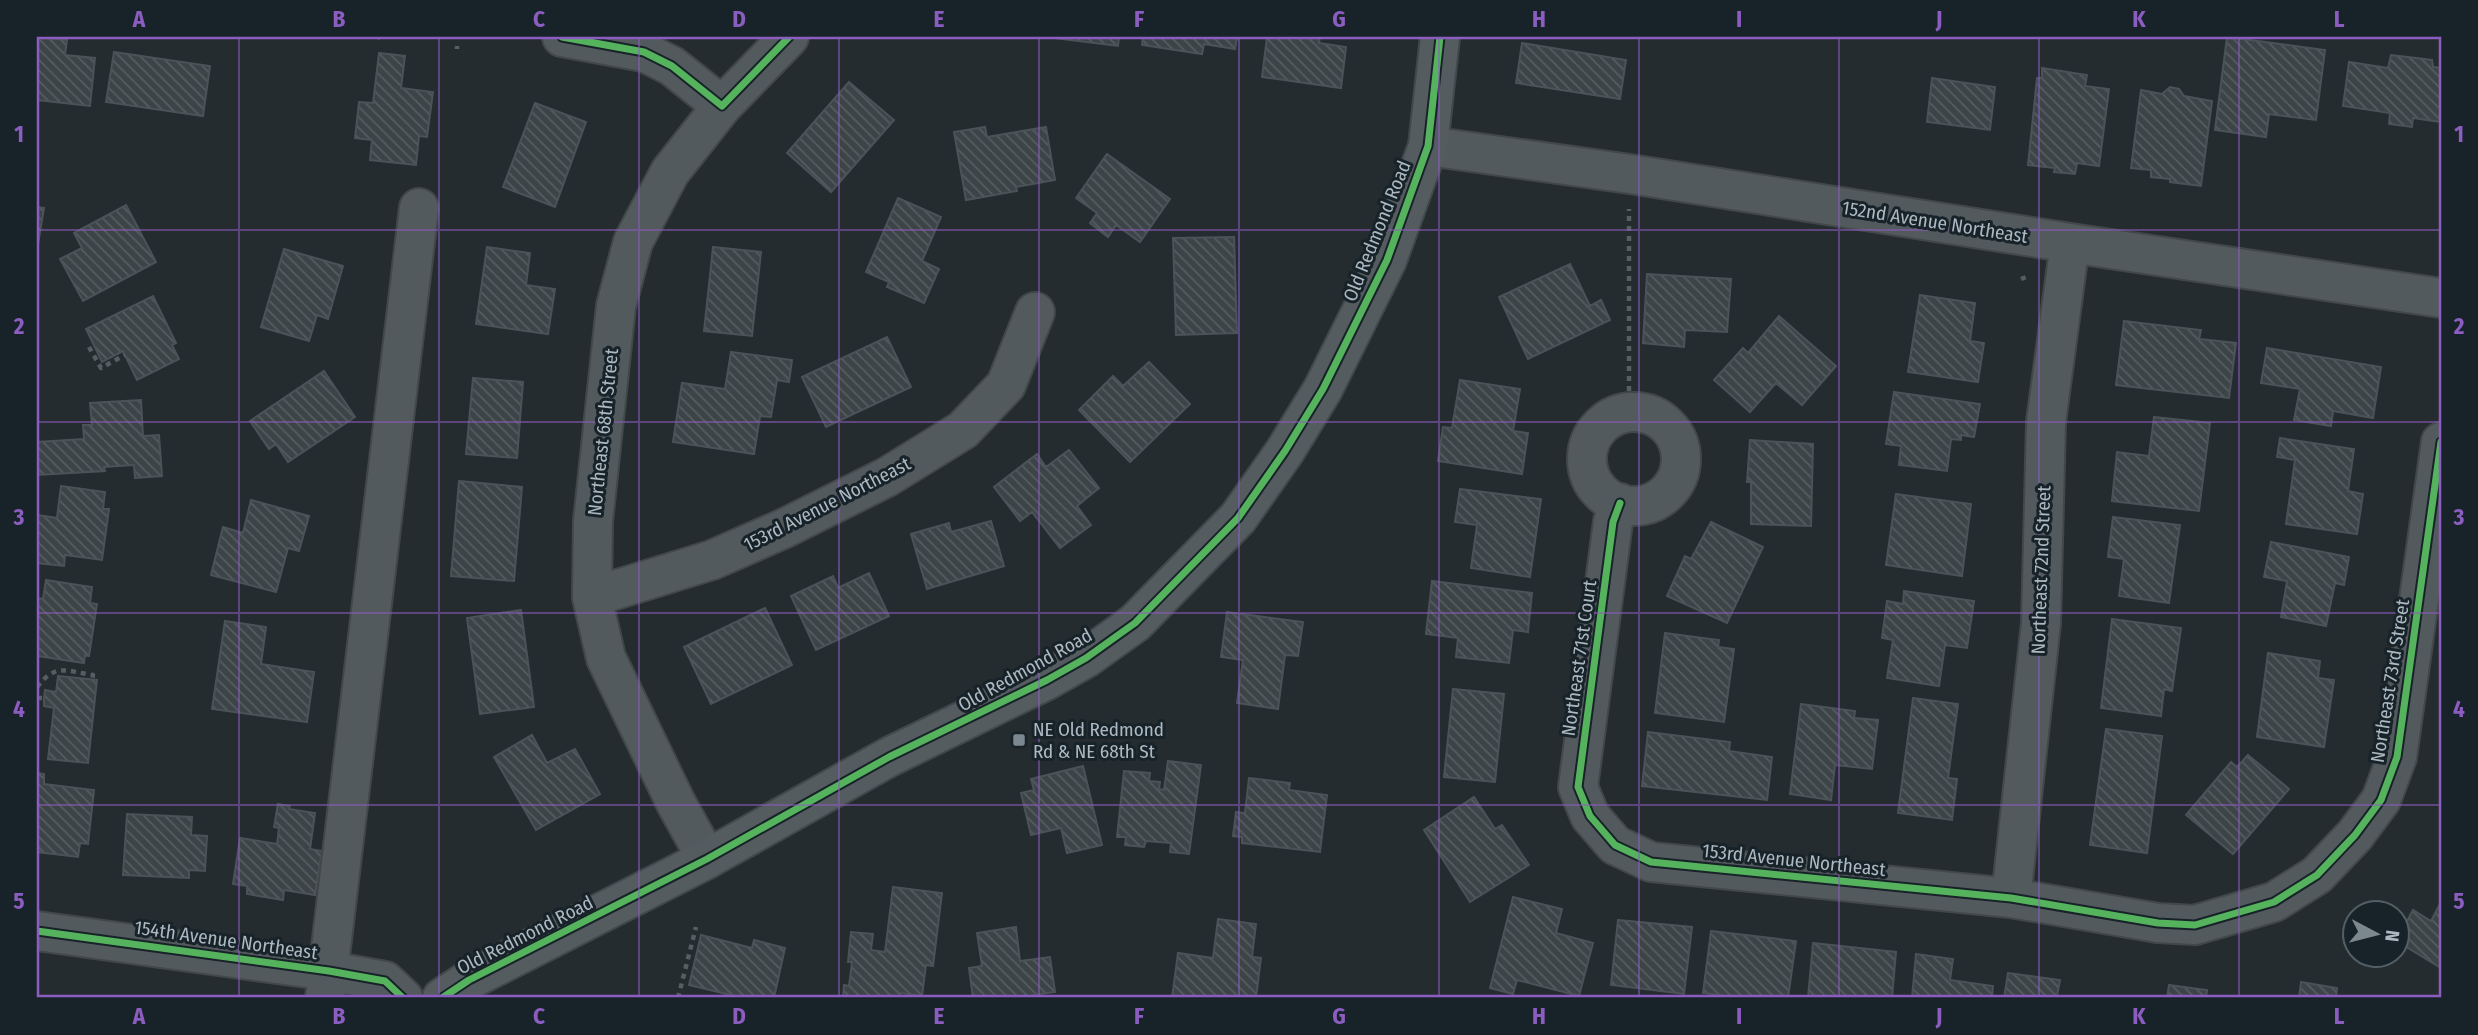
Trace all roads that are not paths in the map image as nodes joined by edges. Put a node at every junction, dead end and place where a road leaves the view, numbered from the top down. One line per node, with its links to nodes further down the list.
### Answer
1 (562, 37): 4 (street)
2 (789, 37): 4 (street, Northeast 68th Street)
3 (1440, 37): 5 (main road, Old Redmond Road)
4 (722, 106): 12 (street, Northeast 68th Street)
5 (1428, 146): 7 (street, 152nd Avenue Northeast); 14 (main road, Old Redmond Road)
6 (419, 208): 17 (street)
7 (2070, 243): 8 (street, 152nd Avenue Northeast); 15 (street, Northeast 72nd Street)
8 (2441, 298)
9 (1035, 312): 12 (street, 153rd Avenue Northeast)
10 (2441, 442): 15 (street, Northeast 73rd Street)
11 (1620, 503): 11 (street); 13 (street, Northeast 71st Court)
12 (592, 597): 14 (street, Northeast 68th Street)
13 (1590, 816): 15 (street, 153rd Avenue Northeast)
14 (707, 859): 19 (main road, Old Redmond Road)
15 (2011, 898)
16 (37, 931): 17 (street, 154th Avenue Northeast)
17 (327, 984): 18 (street, 154th Avenue Northeast)
18 (403, 998)
19 (442, 998)

